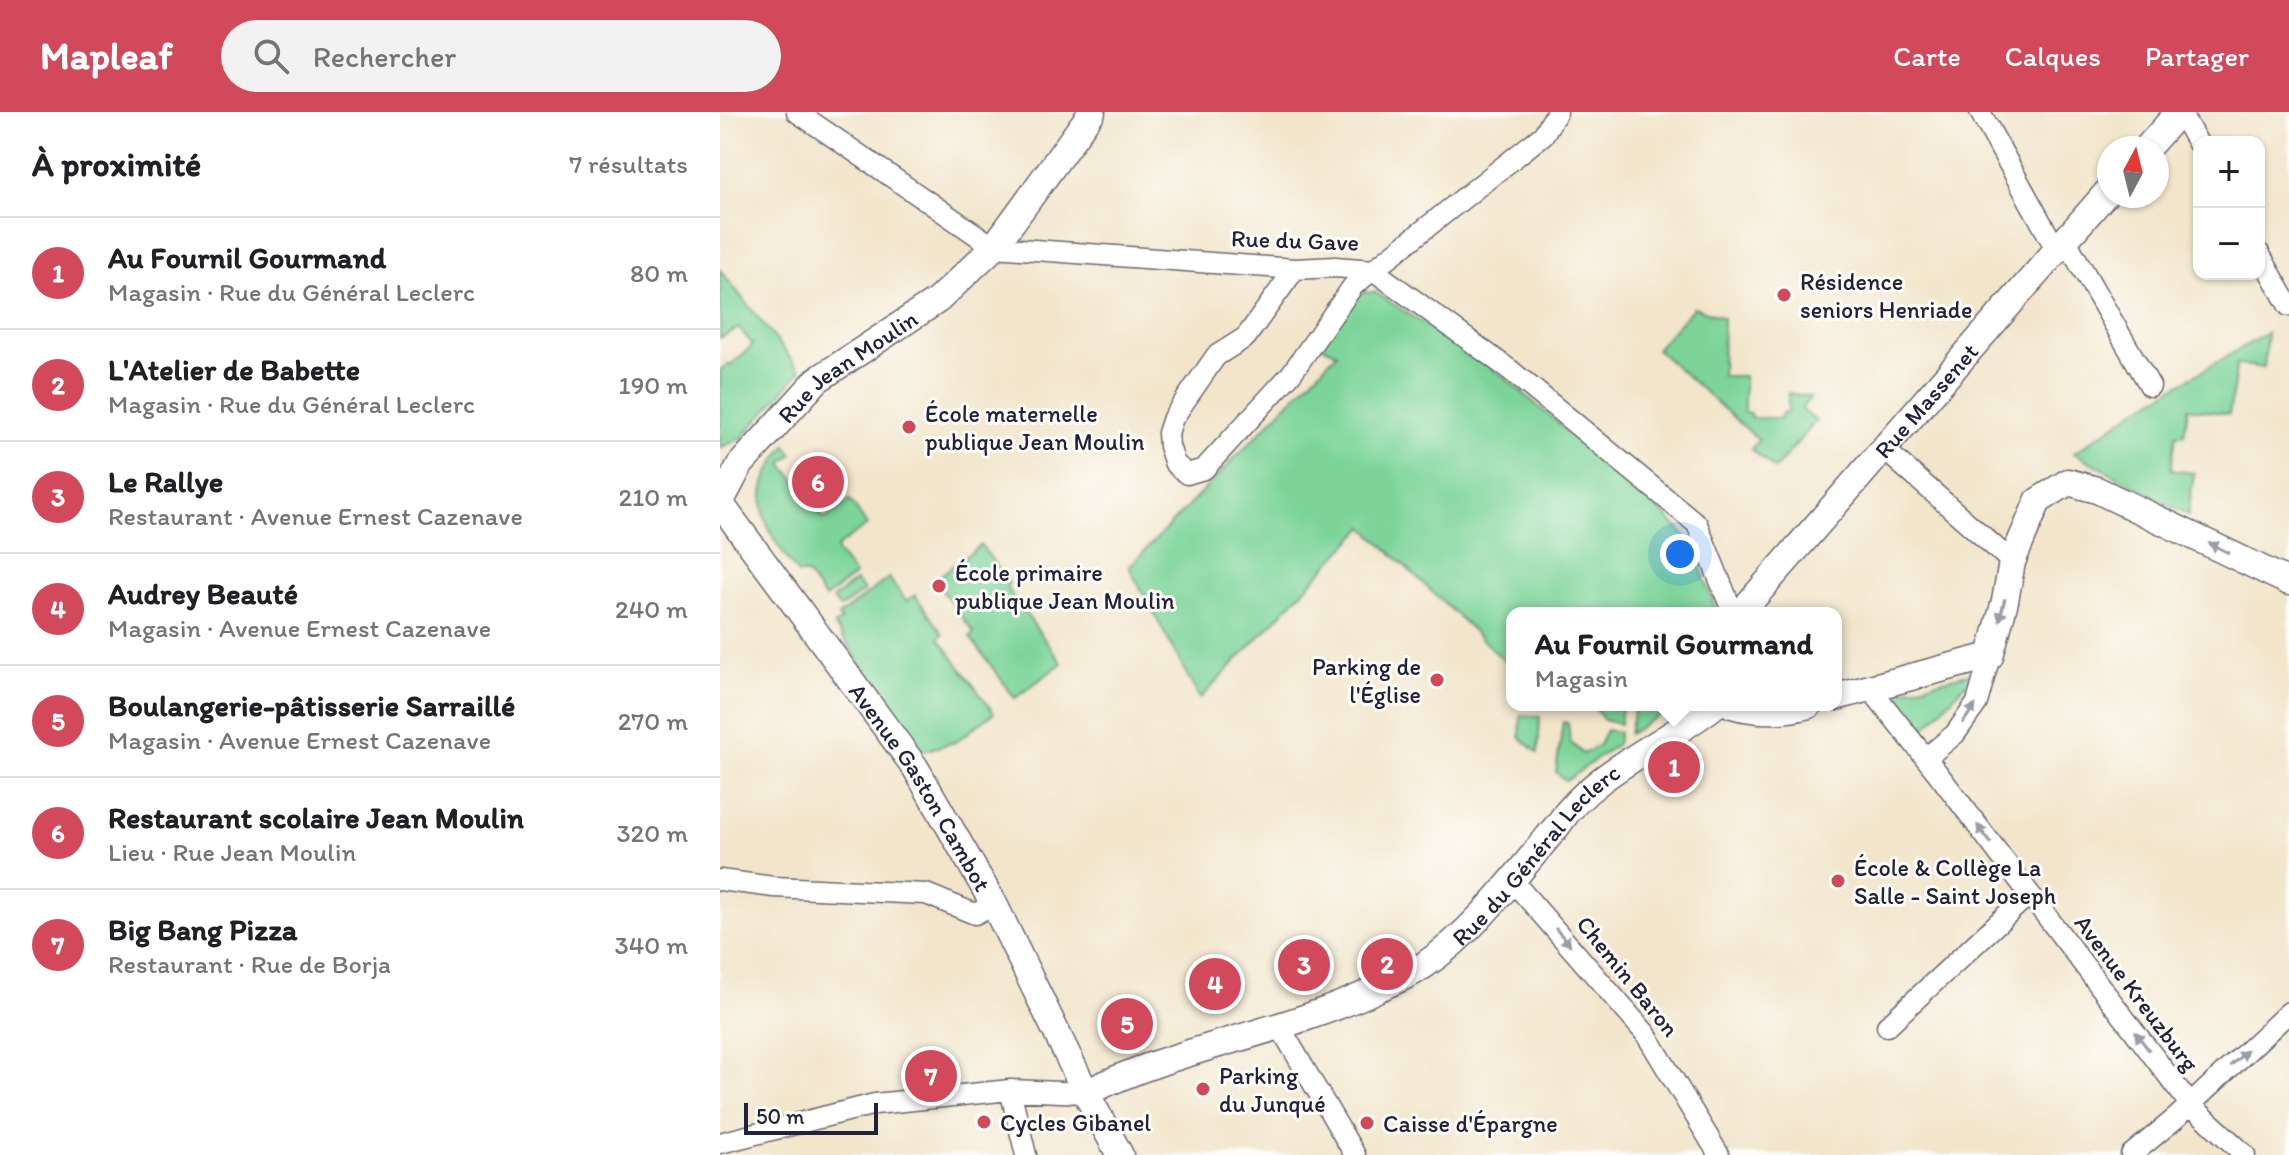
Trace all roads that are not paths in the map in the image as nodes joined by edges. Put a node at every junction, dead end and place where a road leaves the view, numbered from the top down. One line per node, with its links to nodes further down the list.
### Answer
1 (797, 112): 10 (street)
2 (1092, 112): 10 (street, Rue Jean Moulin)
3 (1557, 112): 13 (street)
4 (1980, 112): 9 (street)
5 (2180, 112): 6 (street); 7 (street)
6 (2158, 136)
7 (2194, 136)
8 (2097, 204): 9 (street, Rue Massenet)
9 (2061, 244): 15 (street); 16 (street, Rue Massenet)
10 (994, 247): 12 (street, Rue du Gave); 17 (street, Rue Jean Moulin)
11 (2265, 264): 14 (street)
12 (1295, 269): 13 (street, Rue du Gave); 13 (street)
13 (1373, 270): 20 (street, Rue du Gave)
14 (2289, 306)
15 (2150, 386)
16 (1885, 450): 18 (street); 21 (street, Rue Massenet)
17 (720, 503): 30 (street, Avenue Gaston Cambot)
18 (2012, 562): 19 (street, one-way to 18); 22 (street, one-way to 22)
19 (2289, 582)
20 (1731, 607)
21 (1747, 607)
22 (1990, 656): 23 (street); 26 (street, one-way to 22)
23 (1869, 687): 24 (street); 26 (street, Avenue Kreuzburg)
24 (1842, 695)
25 (1707, 711): 27 (street, Rue du Général Leclerc)
26 (1926, 758): 29 (street, Avenue Kreuzburg, one-way to 26)
27 (1511, 879): 33 (street, Rue du Général Leclerc); 41 (street, Chemin Baron, one-way to 41)
28 (720, 880): 30 (street)
29 (2029, 894): 32 (street); 36 (street, Avenue Kreuzburg, one-way to 29)
30 (994, 904): 35 (street, Avenue Gaston Cambot)
31 (2289, 1012): 36 (street, one-way to 31)
32 (1887, 1026)
33 (1280, 1027): 35 (street, Rue du Général Leclerc); 40 (street)
34 (1010, 1090): 35 (street); 37 (street); 38 (street)
35 (1086, 1093): 39 (street, Avenue Gaston Cambot)
36 (2189, 1103): 42 (street); 43 (street, Avenue Kreuzburg)
37 (720, 1143)
38 (1026, 1155)
39 (1120, 1155)
40 (1355, 1155)
41 (1719, 1155)
42 (2131, 1155)
43 (2245, 1155)

